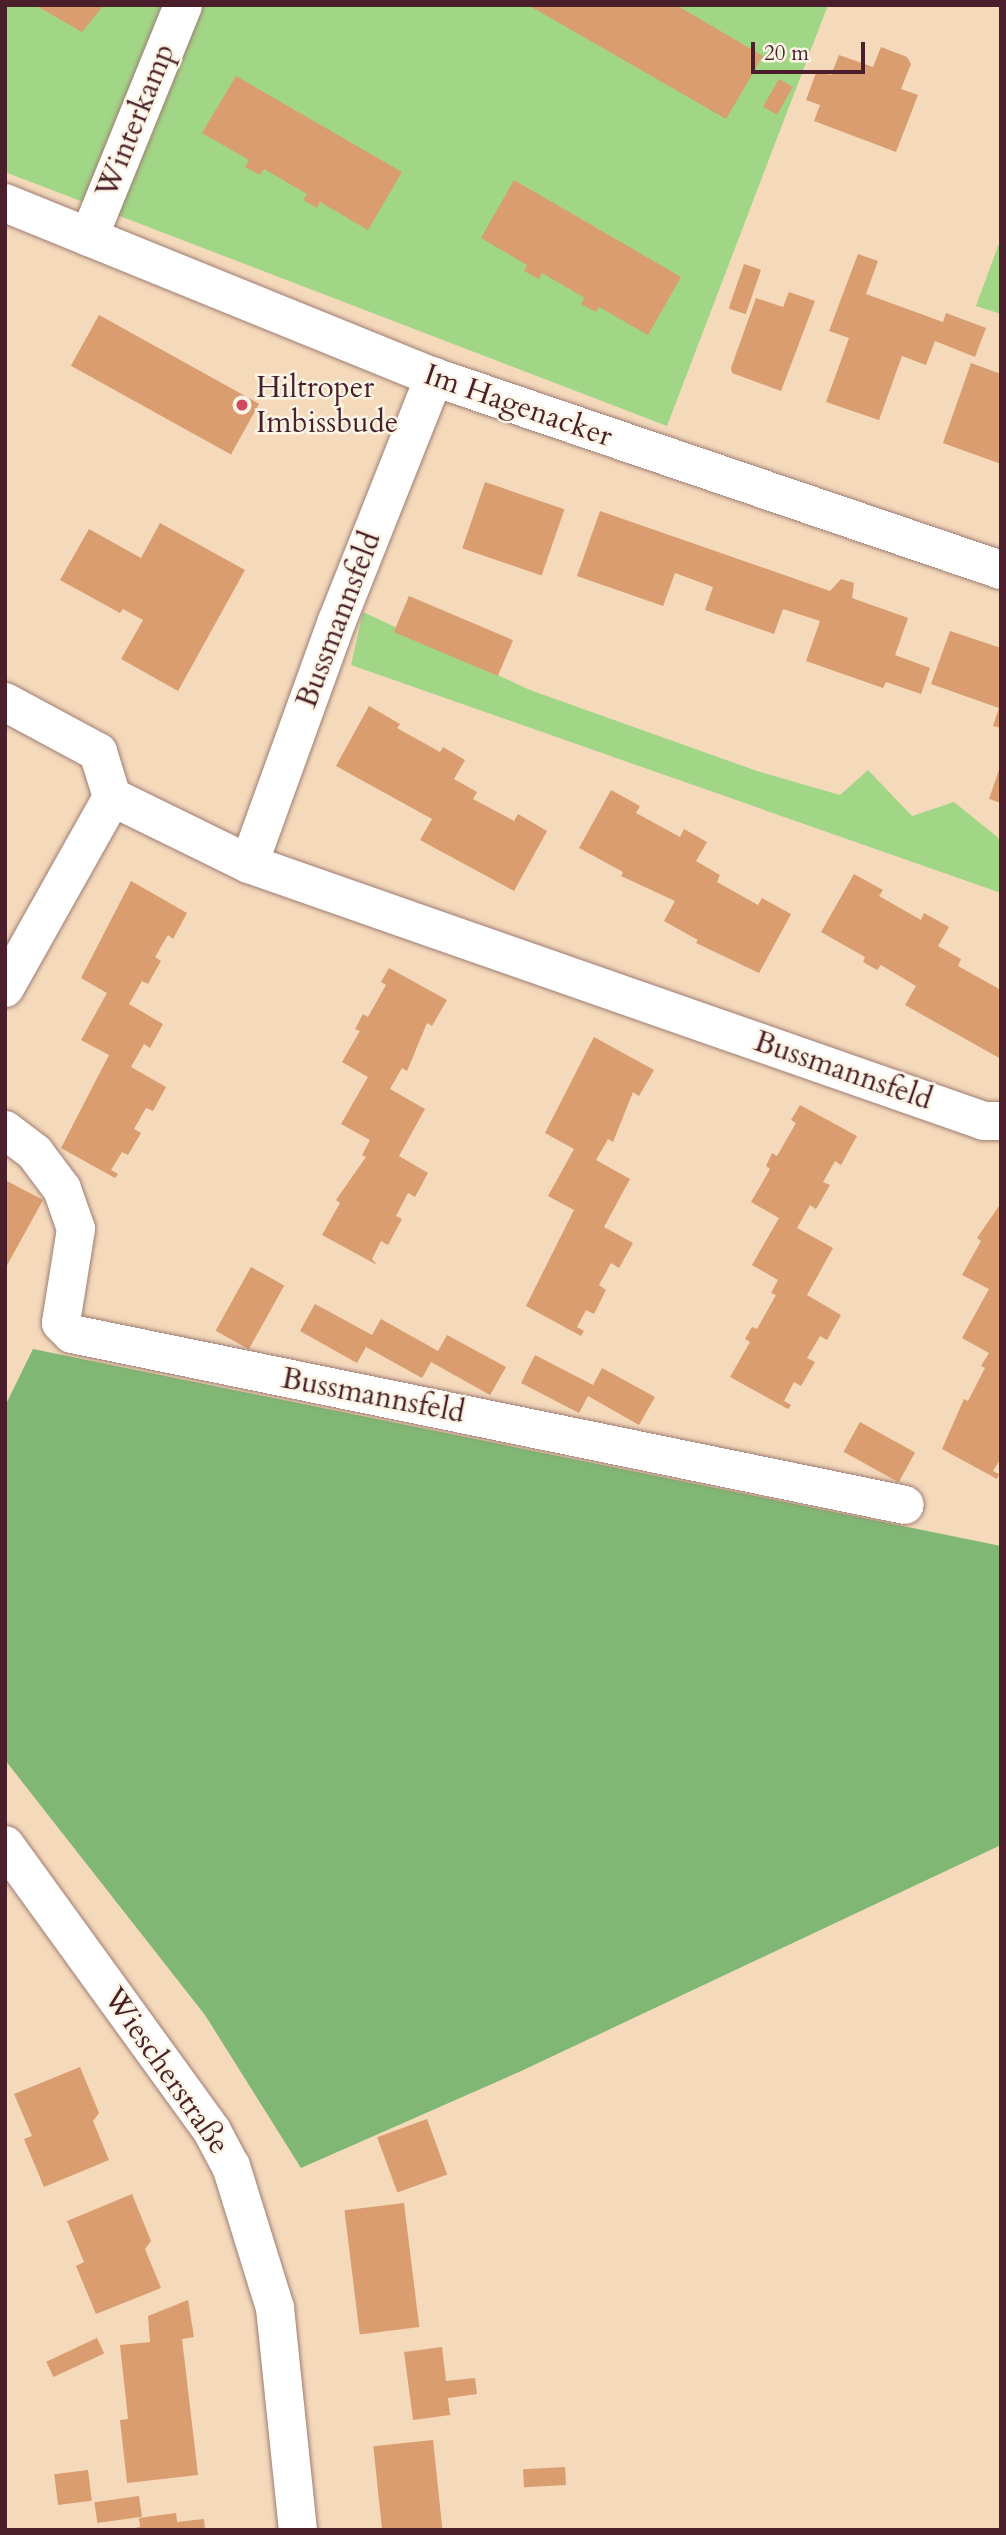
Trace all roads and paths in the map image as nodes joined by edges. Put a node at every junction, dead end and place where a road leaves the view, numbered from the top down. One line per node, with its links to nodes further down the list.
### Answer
1 (183, 5): 3 (street, Winterkamp)
2 (5, 203): 3 (street, Im Hagenacker)
3 (89, 237): 4 (street, Im Hagenacker)
4 (434, 377): 5 (street, Im Hagenacker); 8 (street, Bussmannsfeld)
5 (1001, 570)
6 (5, 702): 7 (street)
7 (111, 797): 8 (street, Bussmannsfeld); 9 (street)
8 (249, 864): 10 (street, Bussmannsfeld)
9 (5, 988)
10 (1001, 1121)
11 (5, 1130): 12 (street, Bussmannsfeld)
12 (905, 1505)
13 (6, 1848): 14 (street, Wiescherstraße)
14 (298, 2530)

